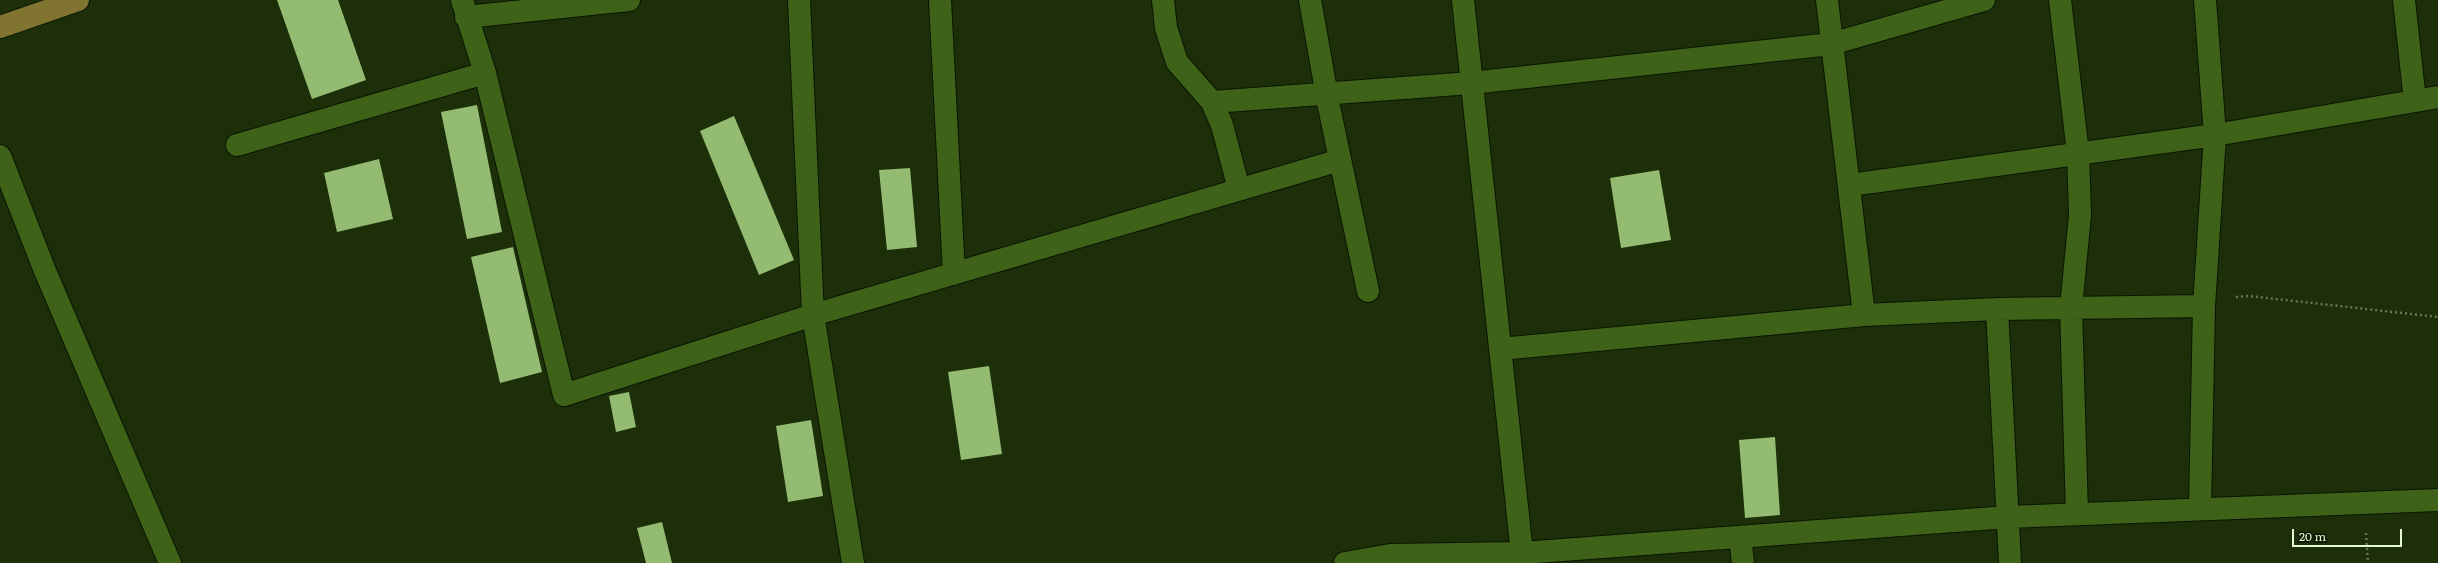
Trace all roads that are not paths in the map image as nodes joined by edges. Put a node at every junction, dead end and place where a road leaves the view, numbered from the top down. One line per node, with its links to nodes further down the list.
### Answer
1 (78, 0): 14 (main road)
2 (629, 0): 13 (street)
3 (799, 0): 35 (street)
4 (940, 0): 29 (street)
5 (1163, 0): 21 (street)
6 (1310, 0): 18 (street)
7 (1463, 0): 17 (street)
8 (1827, 0): 15 (street)
9 (1984, 0): 15 (street)
10 (2060, 0): 24 (street)
11 (2205, 0): 22 (street)
12 (2404, 0): 20 (street)
13 (464, 9): 16 (street)
14 (0, 27)
15 (1831, 44): 17 (street); 27 (street)
16 (485, 73): 23 (street); 35 (street)
17 (1471, 83): 18 (street); 36 (street)
18 (1327, 92): 21 (street); 26 (street)
19 (2438, 96): 20 (street)
20 (2415, 101): 22 (street)
21 (1212, 102): 28 (street)
22 (2215, 135): 24 (street); 31 (street)
23 (236, 145)
24 (2078, 153): 27 (street); 32 (street)
25 (0, 156): 43 (street)
26 (1340, 160): 28 (street); 30 (street)
27 (1850, 185): 34 (street)
28 (1239, 189): 29 (street)
29 (954, 274): 35 (street)
30 (1368, 291)
31 (2204, 306): 32 (street); 38 (street)
32 (2071, 308): 33 (street); 39 (street)
33 (1996, 309): 34 (street); 40 (street)
34 (1864, 315): 36 (street)
35 (813, 316): 44 (street)
36 (1500, 348): 42 (street)
37 (2438, 500): 38 (street)
38 (2200, 509): 39 (street)
39 (2077, 514): 40 (street)
40 (2008, 517): 41 (street); 47 (street)
41 (1740, 537): 42 (street); 46 (street)
42 (1523, 558): 45 (street)
43 (170, 563)
44 (853, 563)
45 (1345, 563)
46 (1743, 563)
47 (2010, 563)

